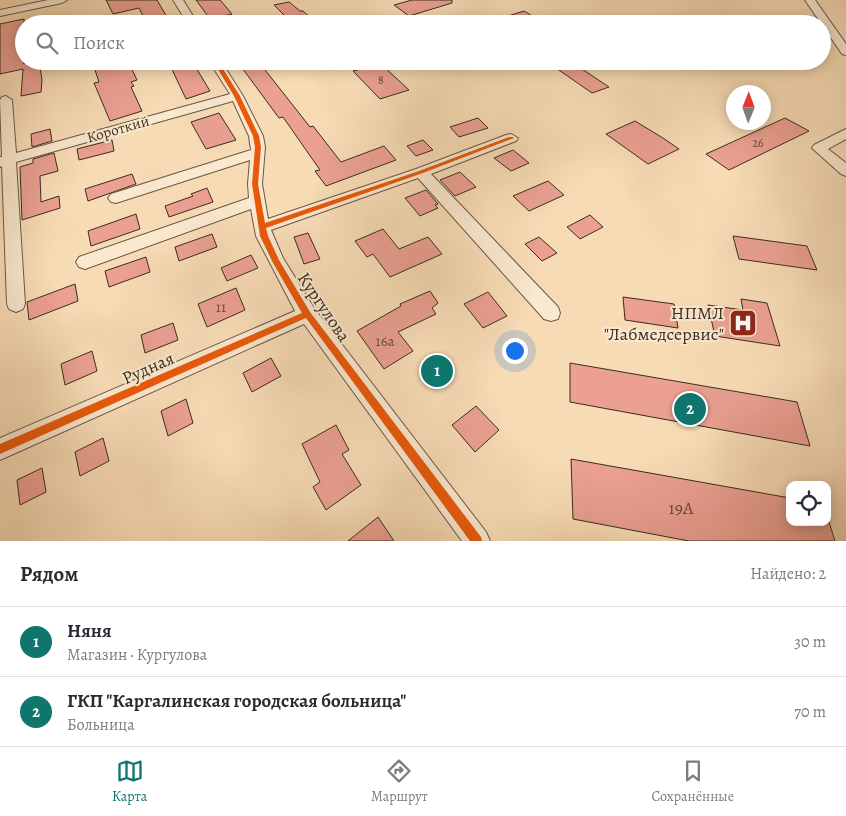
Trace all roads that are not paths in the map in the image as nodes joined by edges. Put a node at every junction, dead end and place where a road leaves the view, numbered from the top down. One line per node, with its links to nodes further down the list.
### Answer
1 (62, 0): 4 (street)
2 (178, 0): 5 (street)
3 (810, 0): 6 (street)
4 (0, 13)
5 (187, 15)
6 (820, 15)
7 (831, 30): 8 (street)
8 (846, 52)
9 (221, 70): 10 (street, Кургулова)
10 (237, 96): 14 (street, Кургулова); 15 (street, Короткий)
11 (6, 100): 15 (street)
12 (846, 133): 16 (street)
13 (511, 138): 17 (street)
14 (257, 153): 18 (street); 19 (street, Кургулова)
15 (4, 160): 22 (street)
16 (846, 171)
17 (421, 172): 20 (street); 23 (street)
18 (116, 198)
19 (257, 201): 20 (street, Кургулова); 21 (street)
20 (262, 227): 24 (street, Кургулова)
21 (85, 262)
22 (16, 304)
23 (551, 313)
24 (307, 314): 25 (street, Рудная); 26 (street, Кургулова)
25 (0, 449)
26 (477, 541)

